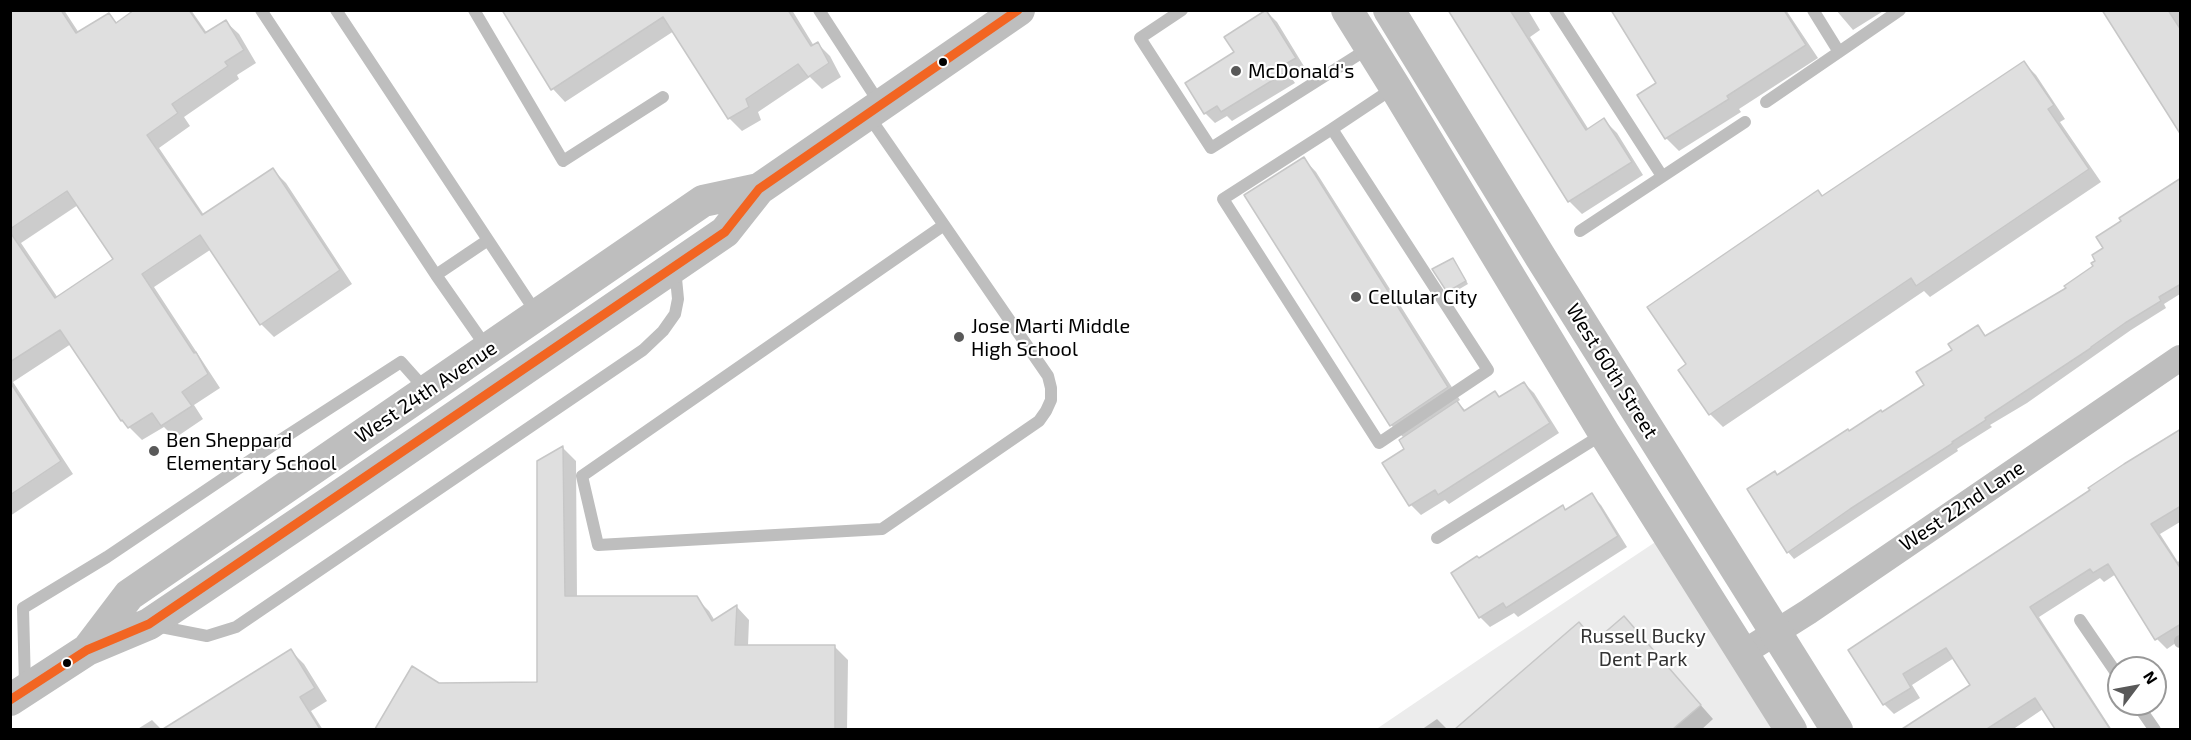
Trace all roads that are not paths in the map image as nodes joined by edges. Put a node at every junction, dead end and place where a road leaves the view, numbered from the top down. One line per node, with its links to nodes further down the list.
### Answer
1 (261, 10): 27 (lane)
2 (336, 10): 25 (lane)
3 (474, 10): 16 (lane)
4 (819, 10): 18 (lane)
5 (1019, 10): 18 (street, West 24th Avenue)
6 (1182, 10): 12 (lane)
7 (1347, 10): 13 (street, West 60th Street)
8 (1389, 10): 32 (street, West 60th Street)
9 (1556, 10): 21 (lane)
10 (1813, 10): 14 (lane)
11 (1900, 10): 14 (lane)
12 (1167, 15): 13 (lane)
13 (1371, 47): 15 (street, West 60th Street)
14 (1839, 52): 17 (lane)
15 (1395, 87): 20 (lane); 29 (street, West 60th Street)
16 (663, 97)
17 (1766, 102)
18 (874, 110): 22 (street, West 24th Avenue); 23 (lane)
19 (1745, 122): 21 (lane)
20 (1332, 129): 20 (lane)
21 (1662, 176): 24 (lane)
22 (759, 189): 26 (street, West 24th Avenue); 28 (street, West 24th Avenue)
23 (944, 225): 23 (lane)
24 (1580, 231)
25 (488, 240): 27 (lane); 28 (lane)
26 (675, 266): 37 (street, West 24th Avenue); 37 (lane)
27 (436, 275): 30 (lane)
28 (538, 315): 30 (street, West 24th Avenue)
29 (1549, 343): 32 (street); 34 (street, West 60th Street)
30 (488, 349): 33 (street, West 24th Avenue)
31 (2181, 358): 38 (street, West 22nd Lane)
32 (1614, 374): 38 (street, West 60th Street)
33 (427, 391): 39 (street, West 24th Avenue); 42 (lane)
34 (1604, 433): 35 (lane); 40 (street, West 60th Street)
35 (1437, 538)
36 (2080, 620): 41 (lane)
37 (149, 624): 39 (street, West 24th Avenue)
38 (1777, 632): 40 (street, West 22nd Lane); 45 (street, West 60th Street)
39 (87, 650): 42 (street, West 24th Avenue)
40 (1743, 653): 44 (street, West 60th Street)
41 (2107, 659)
42 (18, 695)
43 (2146, 716): 46 (lane)
44 (1791, 729)
45 (1837, 729)
46 (2155, 729)

